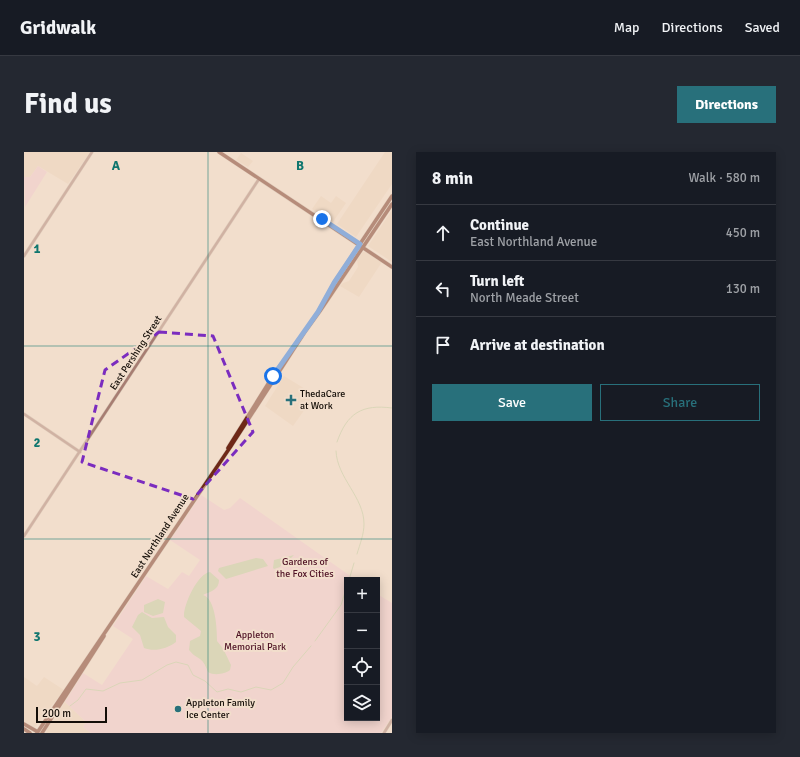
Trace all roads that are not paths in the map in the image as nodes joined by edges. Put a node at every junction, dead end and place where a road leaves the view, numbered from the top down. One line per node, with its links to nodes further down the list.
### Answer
1 (92, 152): 7 (street)
2 (219, 152): 3 (main road)
3 (260, 178): 6 (main road); 10 (street, East Pershing Street)
4 (392, 196): 6 (main road, East Northland Avenue)
5 (392, 204): 6 (main road, East Northland Avenue)
6 (362, 245): 8 (main road); 12 (main road, East Northland Avenue)
7 (24, 256)
8 (392, 267)
9 (24, 414): 10 (street)
10 (80, 452): 11 (street, East Pershing Street)
11 (24, 536)
12 (107, 630): 17 (main road, East Northland Avenue); 18 (main road, East Northland Avenue)
13 (392, 720): 19 (street)
14 (24, 724): 17 (main road)
15 (24, 729): 16 (main road)
16 (30, 733)
17 (37, 733)
18 (42, 733)
19 (384, 733)

